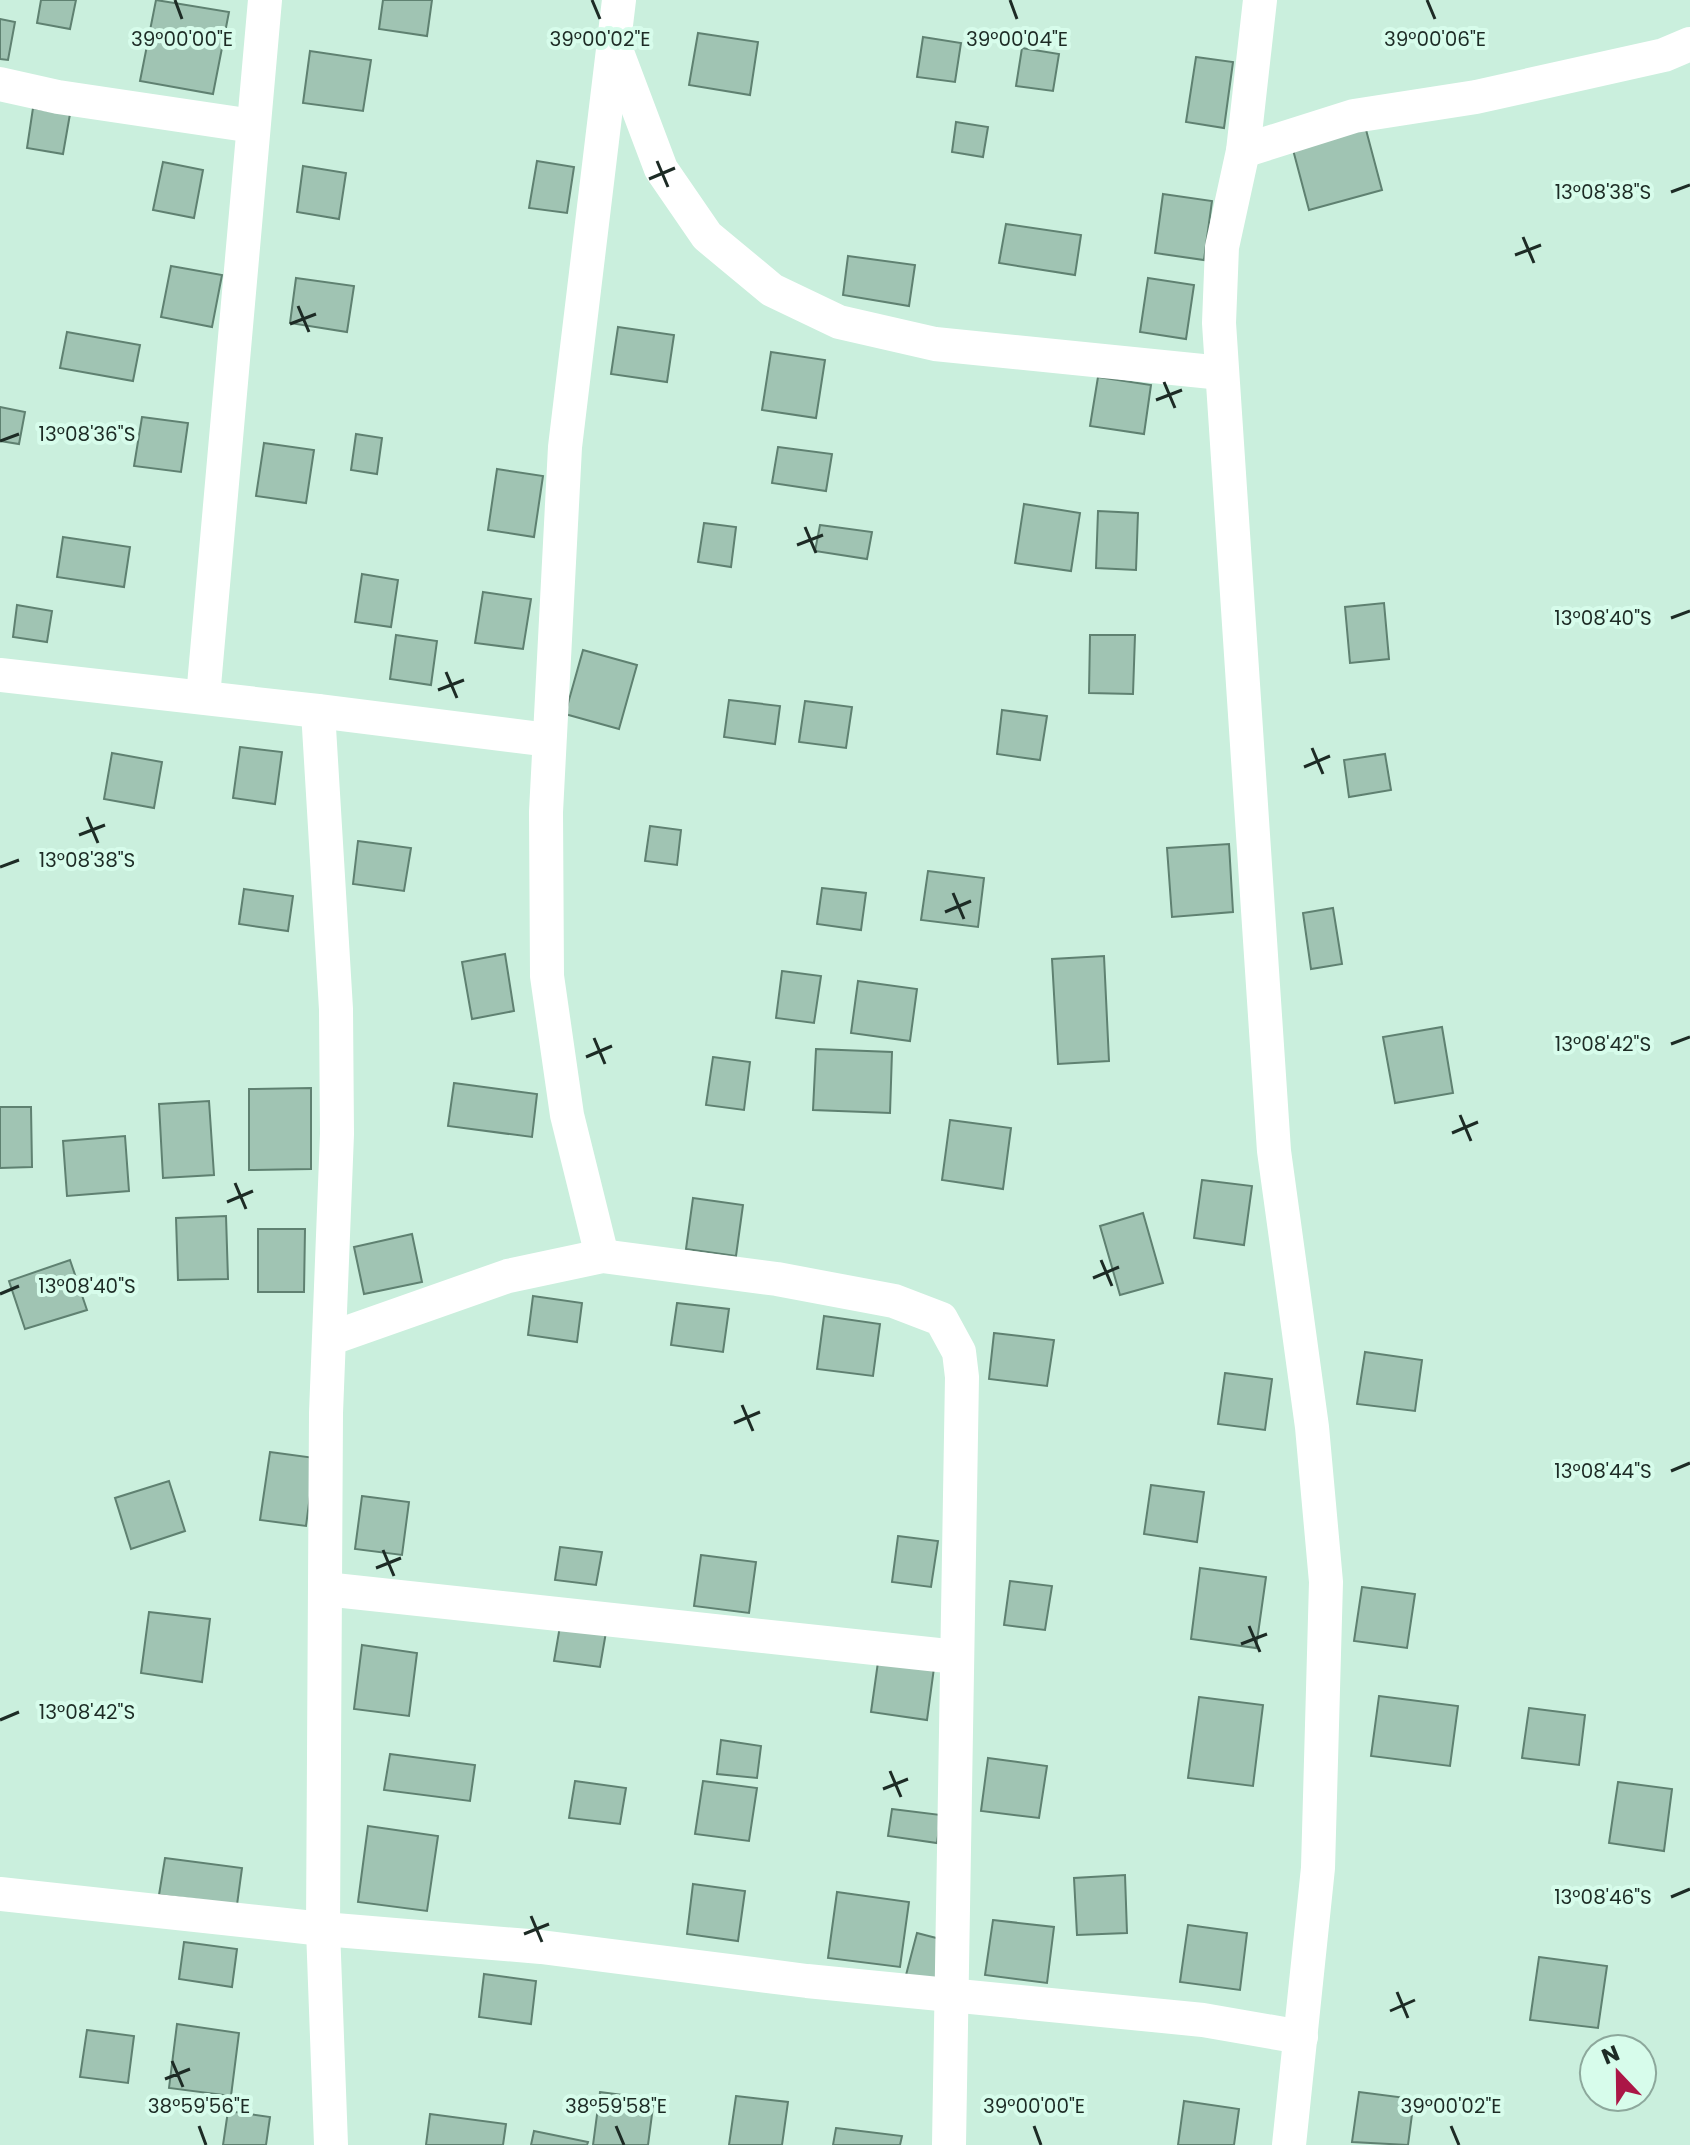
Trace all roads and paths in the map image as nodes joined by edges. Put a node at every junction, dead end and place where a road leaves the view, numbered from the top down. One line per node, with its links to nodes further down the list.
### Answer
1 (265, 0): 7 (street)
2 (619, 0): 4 (street)
3 (1260, 0): 8 (street)
4 (614, 43): 9 (street); 13 (street)
5 (1690, 44): 8 (street)
6 (0, 84): 7 (street)
7 (253, 126): 11 (street)
8 (1243, 151): 9 (street)
9 (1222, 373): 21 (street)
10 (0, 675): 11 (street)
11 (203, 697): 12 (street)
12 (318, 711): 13 (street); 15 (street)
13 (549, 740): 14 (street)
14 (602, 1256): 15 (street); 17 (street)
15 (329, 1339): 16 (street)
16 (325, 1589): 17 (street); 19 (street)
17 (957, 1657): 20 (street)
18 (0, 1894): 19 (street)
19 (323, 1929): 20 (street); 22 (street)
20 (951, 1995): 21 (street); 23 (street)
21 (1301, 2037): 24 (street)
22 (331, 2145)
23 (949, 2145)
24 (1289, 2145)

